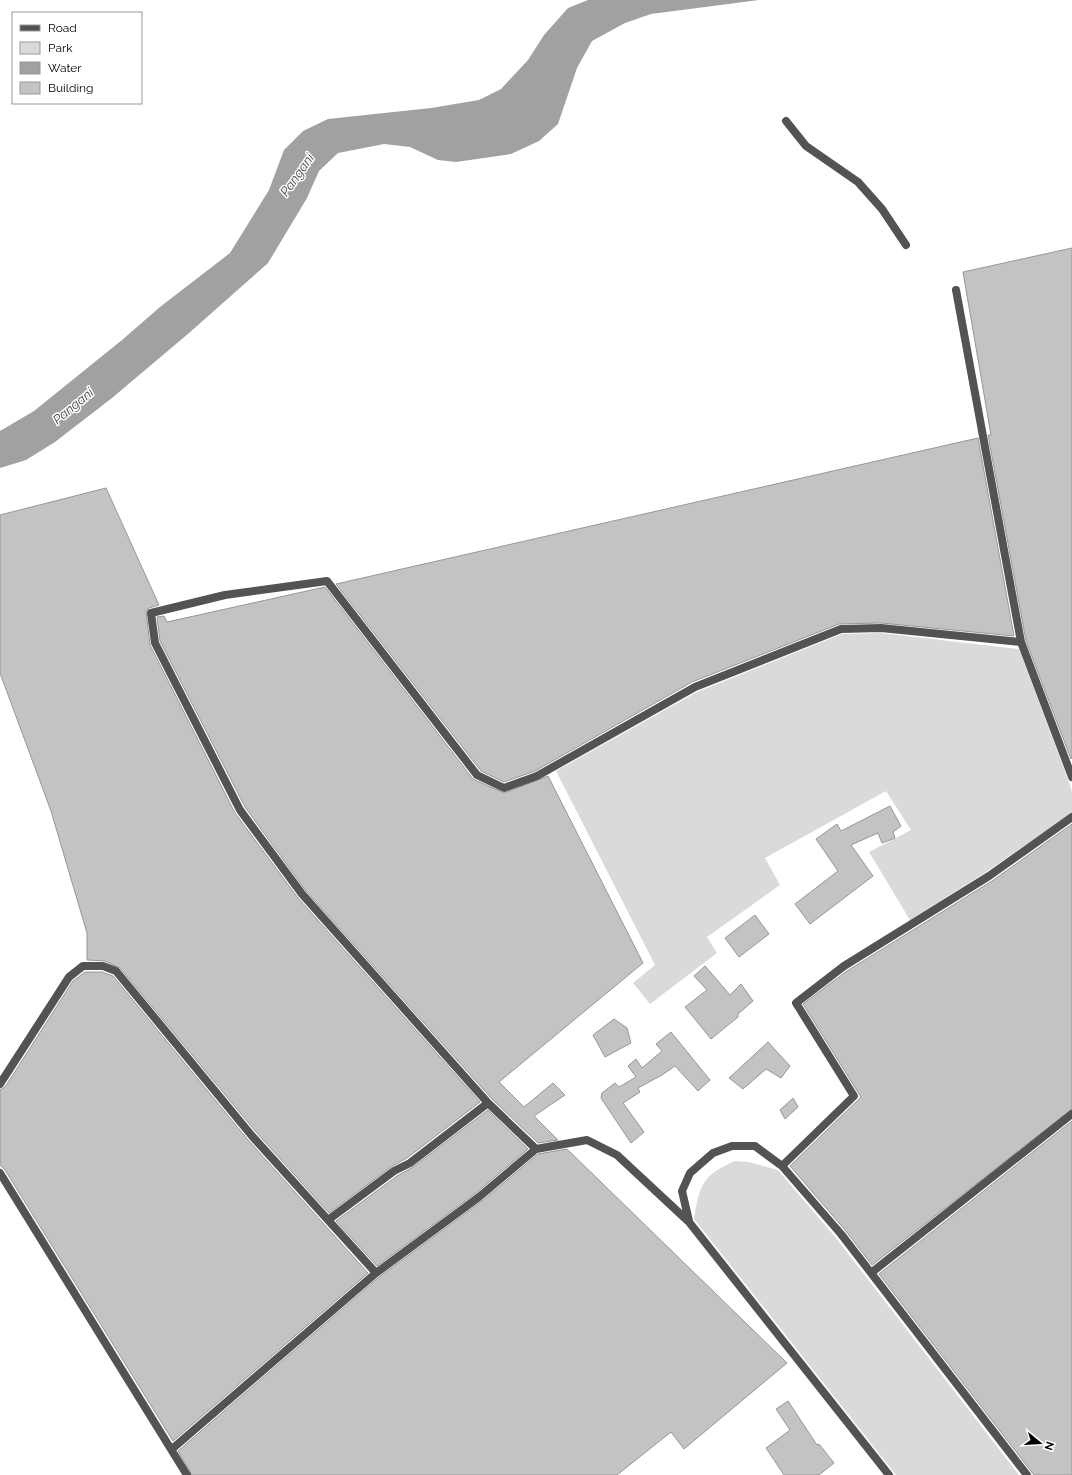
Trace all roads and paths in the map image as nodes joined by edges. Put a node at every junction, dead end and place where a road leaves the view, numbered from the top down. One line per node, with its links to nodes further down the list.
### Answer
1 (786, 121): 2 (street)
2 (906, 245)
3 (956, 290): 4 (street)
4 (1021, 642): 5 (street); 8 (street)
5 (1072, 777)
6 (1072, 817): 11 (street)
7 (0, 1084): 13 (street)
8 (488, 1103): 10 (street); 13 (street)
9 (1072, 1114): 16 (street)
10 (536, 1149): 14 (street); 15 (street)
11 (782, 1166): 14 (street); 16 (street)
12 (0, 1173): 17 (street)
13 (328, 1220): 15 (street)
14 (689, 1222): 19 (street)
15 (376, 1273): 17 (street)
16 (871, 1273): 20 (street)
17 (172, 1449): 18 (street)
18 (186, 1475)
19 (889, 1475)
20 (1027, 1475)

